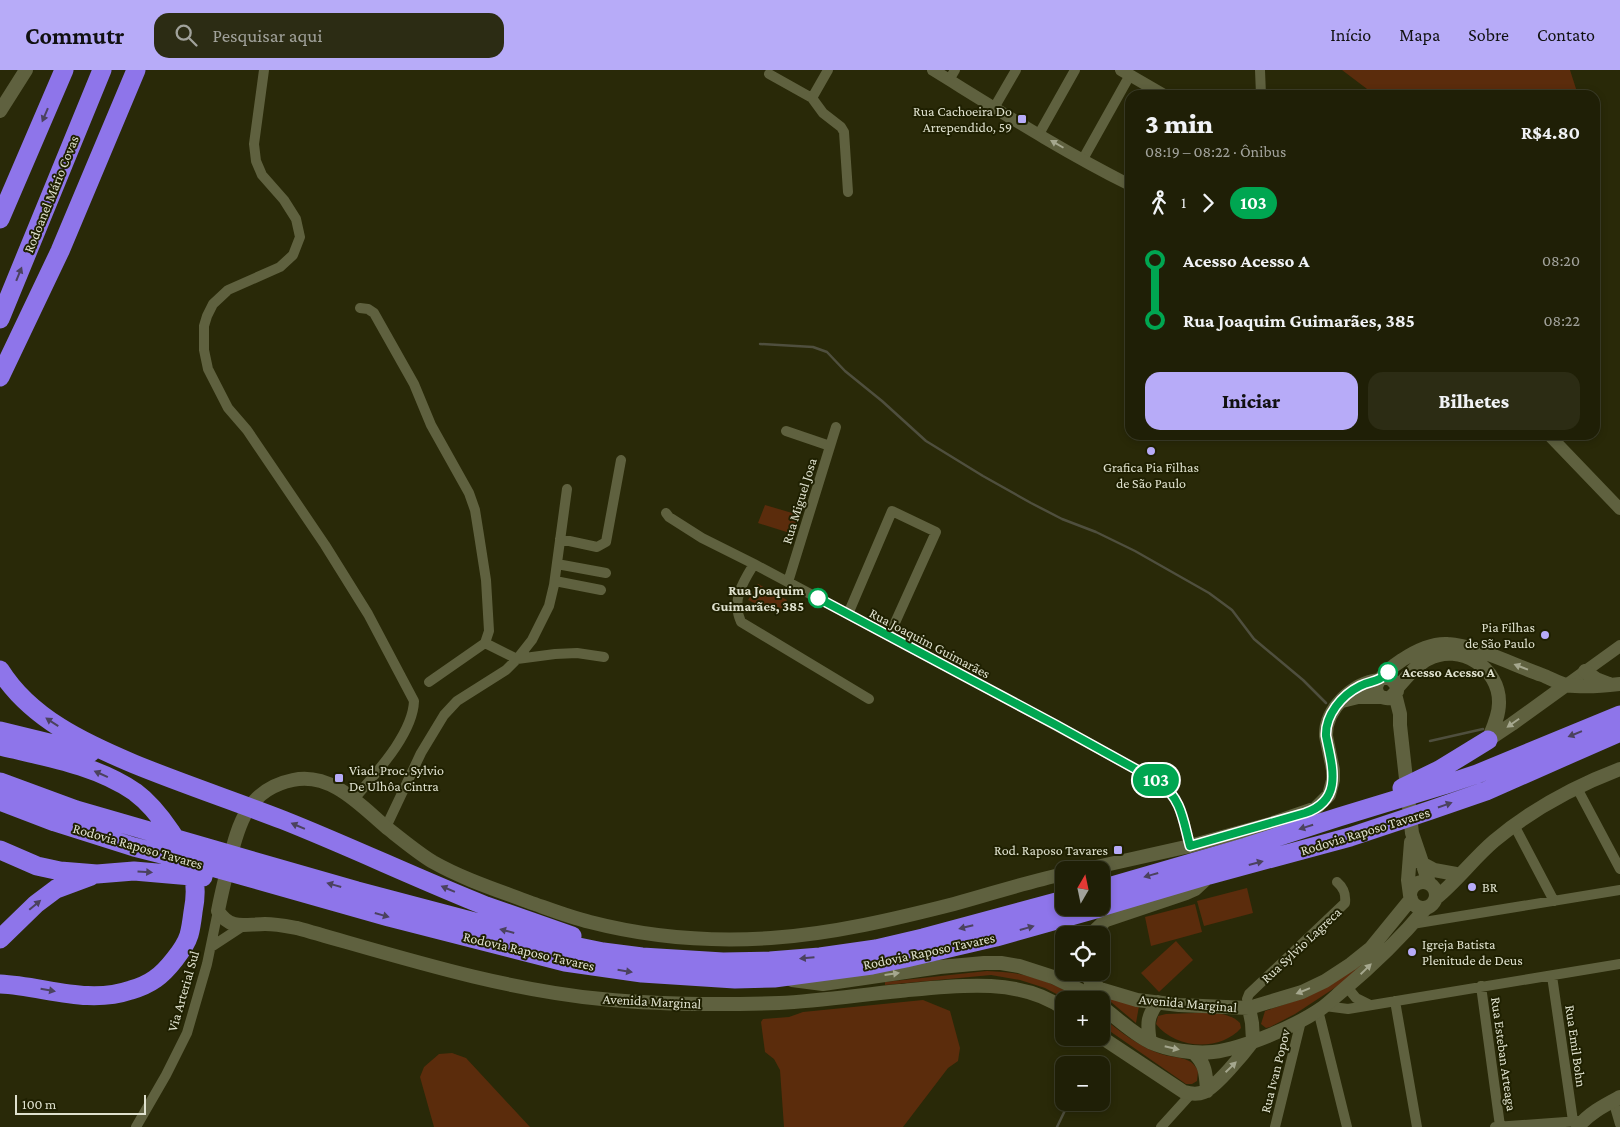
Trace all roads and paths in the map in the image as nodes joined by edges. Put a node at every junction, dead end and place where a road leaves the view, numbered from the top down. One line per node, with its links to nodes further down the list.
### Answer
1 (26, 70): 19 (main road)
2 (64, 70): 24 (highway, one-way to 24)
3 (102, 70): 26 (highway, Rodoanel Mário Covas, one-way to 3)
4 (126, 70): 27 (highway)
5 (136, 70): 28 (highway)
6 (264, 70): 70 (street)
7 (828, 70): 17 (street)
8 (933, 70): 14 (street)
9 (1016, 70): 18 (street)
10 (1075, 70): 20 (street)
11 (1260, 70): 16 (street)
12 (1126, 72): 15 (street); 21 (street)
13 (769, 74): 17 (street)
14 (952, 75): 18 (street)
15 (1156, 90)
16 (1261, 90)
17 (812, 98): 23 (street)
18 (994, 108): 20 (street)
19 (0, 111)
20 (1039, 134): 21 (street, one-way to 20)
21 (1083, 159): 22 (street)
22 (1125, 182)
23 (848, 192)
24 (0, 219)
25 (360, 308): 46 (street)
26 (0, 319)
27 (0, 353)
28 (0, 377)
29 (836, 427): 32 (street, Rua Miguel Josa)
30 (786, 431): 32 (street)
31 (1554, 440): 35 (street)
32 (830, 446): 42 (street, Rua Miguel Josa)
33 (621, 460): 37 (street)
34 (567, 489): 37 (street)
35 (1620, 509)
36 (666, 513): 39 (street, Rua Joaquim Guimarães)
37 (560, 539): 38 (street)
38 (557, 564): 40 (street); 41 (street)
39 (754, 564): 42 (street, Rua Joaquim Guimarães); 57 (street)
40 (606, 573)
41 (555, 581): 43 (street); 49 (street)
42 (788, 582): 44 (street, Rua Joaquim Guimarães)
43 (601, 590)
44 (848, 614): 45 (street, Rua Joaquim Guimarães); 45 (street)
45 (888, 636): 78 (street, Rua Joaquim Guimarães)
46 (485, 643): 49 (street); 53 (street)
47 (1620, 646): 51 (street)
48 (604, 657): 49 (street)
49 (517, 659): 76 (street)
50 (0, 670): 67 (highway, one-way to 50)
51 (1585, 671): 54 (main road); 55 (street)
52 (1380, 679): 55 (main road, one-way to 52); 56 (main road); 56 (main road); 58 (main road)
53 (429, 682)
54 (1616, 684): 55 (main road)
55 (1566, 685): 62 (main road, one-way to 62)
56 (1390, 694): 58 (main road); 62 (main road); 77 (main road)
57 (869, 699)
58 (1341, 701): 78 (main road)
59 (1620, 715): 73 (highway, Rodovia Raposo Tavares, one-way to 73)
60 (0, 732): 67 (highway)
61 (1620, 732): 63 (highway, Rodovia Raposo Tavares)
62 (1488, 740): 73 (highway)
63 (1601, 740): 64 (highway); 85 (highway, Rodovia Raposo Tavares, one-way to 63)
64 (1620, 740)
65 (0, 746): 112 (highway, one-way to 65)
66 (1620, 769): 69 (main road)
67 (158, 774): 107 (highway, one-way to 67)
68 (0, 782): 107 (highway, Rodovia Raposo Tavares, one-way to 68)
69 (1577, 788): 75 (main road); 82 (street)
70 (354, 799): 76 (main road); 97 (main road)
71 (0, 801): 74 (highway, Rodovia Raposo Tavares)
72 (0, 809): 74 (highway)
73 (1339, 816): 90 (highway, Rodovia Raposo Tavares, one-way to 90)
74 (54, 822): 98 (highway, Rodovia Raposo Tavares)
75 (1514, 825): 83 (main road); 93 (street)
76 (386, 827): 86 (main road)
77 (1411, 832): 80 (main road); 87 (main road)
78 (1190, 846): 81 (main road)
79 (0, 850): 84 (highway)
80 (1422, 863): 83 (main road); 89 (main road)
81 (1110, 864)
82 (1620, 869)
83 (1458, 873): 89 (main road); 96 (main road)
84 (97, 874): 98 (highway, one-way to 98); 105 (highway, one-way to 84)
85 (1209, 875): 95 (highway, Rodovia Raposo Tavares); 104 (main road)
86 (1055, 876)
87 (1408, 880): 92 (main road); 100 (main road)
88 (1336, 882): 120 (street, Rua Sylvio Lagreca)
89 (1430, 884): 92 (main road); 96 (main road)
90 (1110, 886)
91 (1620, 890): 93 (street)
92 (1411, 897): 96 (main road); 100 (main road, Avenida Marginal)
93 (1554, 901): 101 (street)
94 (1055, 902): 107 (highway, Rodovia Raposo Tavares, one-way to 107)
95 (1110, 904)
96 (1431, 904): 101 (street); 102 (main road)
97 (219, 906): 103 (main road, Avenida Marginal); 106 (street, Via Arterial Sul)
98 (357, 908): 110 (highway, Rodovia Raposo Tavares, one-way to 110)
99 (1069, 916): 110 (highway, Rodovia Raposo Tavares, one-way to 99)
100 (1395, 919): 120 (main road, Avenida Marginal, one-way to 120)
101 (1442, 920): 102 (street)
102 (1412, 924): 114 (main road, one-way to 102)
103 (243, 926): 106 (street, Avenida Marginal); 118 (main road, Avenida Marginal)
104 (1099, 926)
105 (0, 939)
106 (211, 947): 133 (street, Via Arterial Sul)
107 (642, 957)
108 (1620, 964): 109 (street)
109 (1552, 976): 113 (street); 131 (street, Rua Emil Bohn)
110 (774, 978): 115 (main road, one-way to 115)
111 (1090, 981): 117 (main road, Avenida Marginal)
112 (0, 984)
113 (1481, 986): 116 (street); 138 (street, Rua Esteban Arteaga)
114 (1347, 987): 119 (street); 121 (main road)
115 (1082, 991)
116 (1394, 1001): 119 (street); 137 (street)
117 (1158, 1002): 120 (main road, Avenida Marginal); 126 (main road)
118 (1055, 1003)
119 (1370, 1005): 121 (street)
120 (1249, 1008): 124 (main road)
121 (1321, 1008): 123 (main road); 136 (street)
122 (1110, 1013): 126 (main road)
123 (1301, 1021): 124 (main road); 135 (street, Rua Ivan Popov)
124 (1253, 1041): 127 (main road); 128 (main road, one-way to 124)
125 (1110, 1042): 129 (main road)
126 (1150, 1042): 127 (main road, one-way to 127)
127 (1194, 1052): 128 (main road)
128 (1207, 1091): 129 (main road)
129 (1192, 1094): 134 (street)
130 (1617, 1098): 131 (main road); 132 (street)
131 (1578, 1123): 138 (street)
132 (1620, 1124)
133 (136, 1127)
134 (1161, 1127)
135 (1275, 1127)
136 (1346, 1127)
137 (1417, 1127)
138 (1498, 1127)

